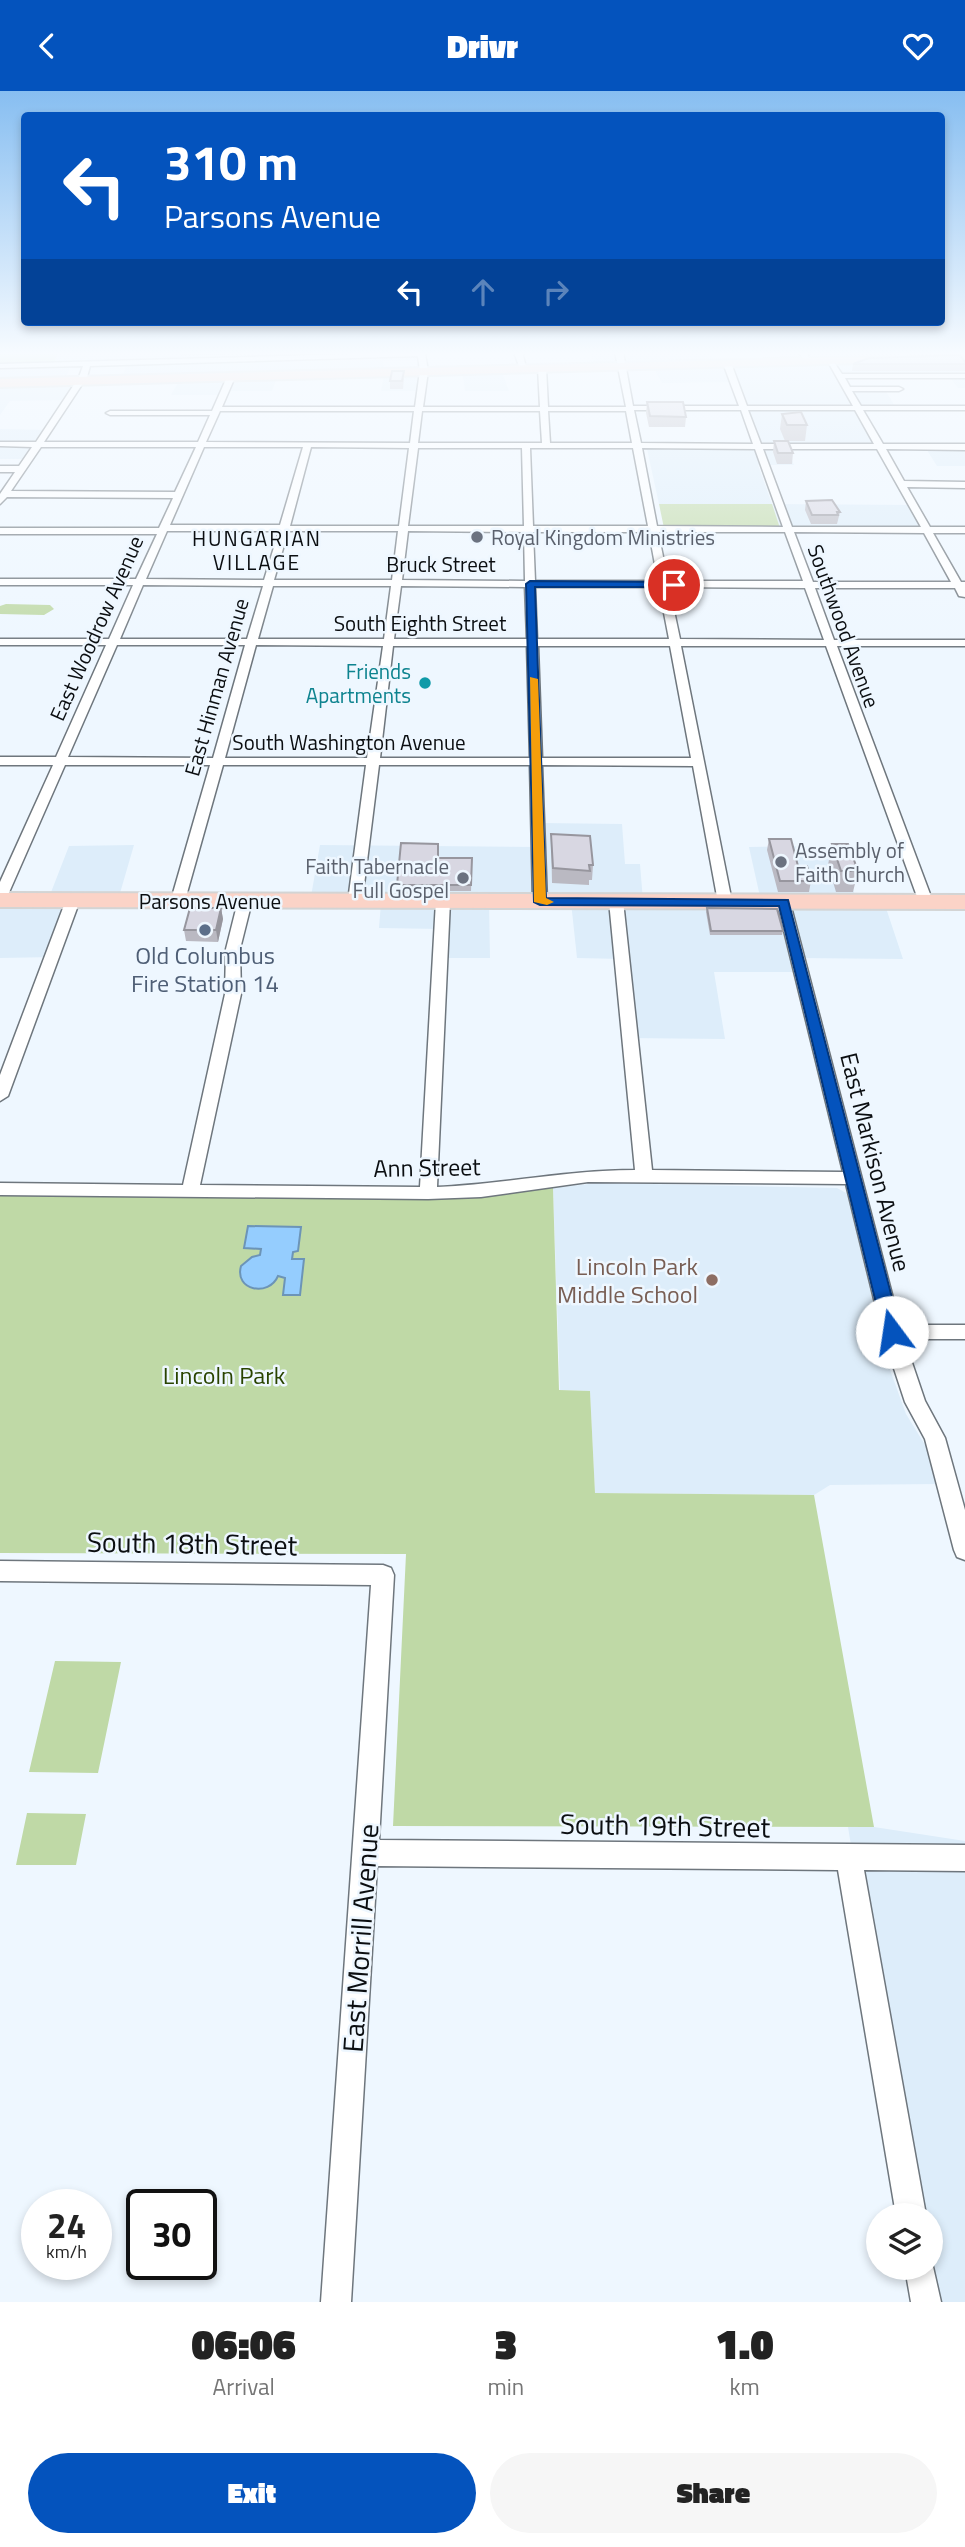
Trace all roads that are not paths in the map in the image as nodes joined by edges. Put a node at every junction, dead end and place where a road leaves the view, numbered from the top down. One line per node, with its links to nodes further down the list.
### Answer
1 (31, 455): 10 (street)
2 (197, 455): 13 (street, East Woodrow Avenue)
3 (305, 455): 15 (street, East Hinman Avenue)
4 (414, 455): 16 (street)
5 (526, 455): 18 (street)
6 (639, 455): 19 (street)
7 (760, 455): 20 (street, Southwood Avenue)
8 (885, 455): 11 (street)
9 (0, 469): 10 (street)
10 (21, 470): 14 (street)
11 (901, 484): 12 (street); 21 (street)
12 (965, 485)
13 (179, 495): 14 (street); 17 (street, East Woodrow Avenue)
14 (1, 499)
15 (284, 529): 16 (street); 17 (street); 26 (street, East Hinman Avenue)
16 (403, 529): 18 (street); 27 (street)
17 (163, 530): 23 (street); 25 (street, East Woodrow Avenue)
18 (529, 530): 19 (street); 28 (street)
19 (654, 530): 20 (street); 29 (street)
20 (789, 530): 21 (street); 30 (street, Southwood Avenue)
21 (927, 530): 22 (street); 31 (street)
22 (965, 530)
23 (0, 531)
24 (0, 582): 25 (street, Bruck Street)
25 (139, 582): 26 (street, Bruck Street); 34 (street, East Woodrow Avenue)
26 (268, 583): 27 (street, Bruck Street); 35 (street, East Hinman Avenue)
27 (396, 583): 28 (street, Bruck Street); 36 (street)
28 (530, 584): 29 (street, Bruck Street); 37 (street)
29 (664, 585): 30 (street, Bruck Street); 38 (street)
30 (809, 585): 31 (street, Bruck Street); 39 (street, Southwood Avenue)
31 (962, 585): 32 (street)
32 (965, 597)
33 (0, 642): 34 (street, South Eighth Street)
34 (112, 642): 35 (street, South Eighth Street); 42 (street, East Woodrow Avenue)
35 (251, 642): 36 (street, South Eighth Street); 43 (street, East Hinman Avenue)
36 (388, 642): 37 (street, South Eighth Street); 44 (street)
37 (532, 642): 38 (street, South Eighth Street); 45 (street)
38 (675, 643): 39 (street, South Eighth Street); 46 (street)
39 (830, 643): 40 (street, South Eighth Street); 57 (street, Southwood Avenue)
40 (965, 643)
41 (0, 761): 42 (street, South Washington Avenue)
42 (60, 761): 43 (street, South Washington Avenue); 47 (street, East Woodrow Avenue)
43 (217, 761): 44 (street, South Washington Avenue); 49 (street, East Hinman Avenue)
44 (373, 762): 45 (street, South Washington Avenue); 51 (street)
45 (535, 762): 46 (street, South Washington Avenue); 54 (street)
46 (698, 765): 55 (street)
47 (0, 898): 48 (main road, Parsons Avenue)
48 (73, 900): 49 (main road, Parsons Avenue); 59 (street)
49 (178, 900): 50 (main road, Parsons Avenue)
50 (245, 901): 51 (main road, Parsons Avenue); 63 (street)
51 (355, 901): 52 (main road, Parsons Avenue)
52 (443, 901): 54 (main road, Parsons Avenue); 64 (street)
53 (616, 901): 54 (main road, Parsons Avenue); 55 (main road, Parsons Avenue); 60 (street)
54 (540, 902)
55 (725, 902): 56 (main road, Parsons Avenue)
56 (784, 902): 57 (main road, Parsons Avenue); 61 (street, East Markison Avenue)
57 (926, 902): 58 (main road, Parsons Avenue)
58 (965, 902)
59 (0, 1096)
60 (644, 1175): 61 (street, Ann Street); 64 (street, Ann Street)
61 (854, 1178): 65 (street, East Markison Avenue)
62 (0, 1189): 63 (street, Ann Street)
63 (190, 1191): 64 (street, Ann Street)
64 (428, 1193)
65 (892, 1332): 66 (street); 67 (street, East Markison Avenue)
66 (965, 1332)
67 (965, 1551)
68 (0, 1571): 69 (street, South 18th Street)
69 (383, 1575): 70 (street, East Morrill Avenue)
70 (365, 1853): 71 (street, South 19th Street); 75 (street, East Morrill Avenue)
71 (849, 1858): 72 (street, South 19th Street); 73 (street)
72 (965, 1858)
73 (909, 2203)
74 (922, 2280): 76 (street)
75 (336, 2302)
76 (926, 2302)

